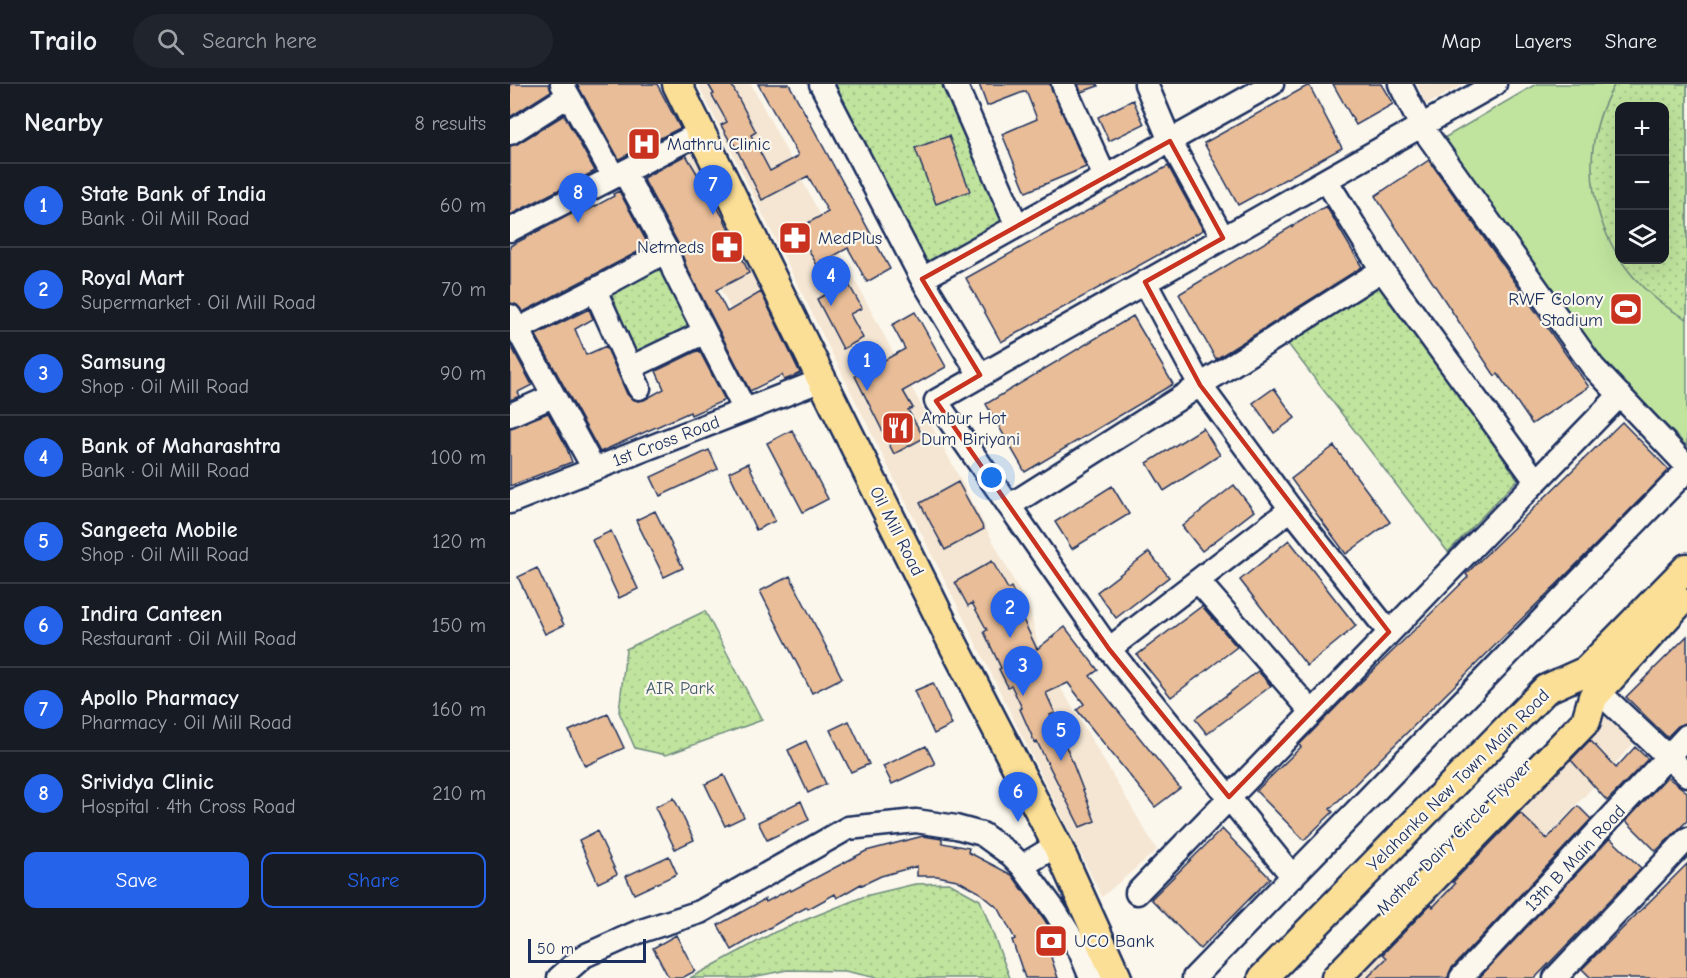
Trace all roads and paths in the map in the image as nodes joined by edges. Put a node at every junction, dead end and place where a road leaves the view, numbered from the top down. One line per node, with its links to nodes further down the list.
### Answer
1 (677, 84): 12 (main road, Oil Mill Road)
2 (820, 84): 22 (street)
3 (955, 84): 17 (street)
4 (1063, 84): 15 (street)
5 (1146, 84): 13 (street)
6 (1272, 84): 13 (street)
7 (1400, 84): 10 (street)
8 (1495, 84): 10 (street)
9 (565, 90): 11 (street); 14 (street)
10 (1421, 126): 16 (street); 30 (street)
11 (511, 128)
12 (700, 133): 14 (street); 28 (main road, Oil Mill Road)
13 (1170, 141): 15 (street); 19 (street)
14 (619, 175): 18 (street); 20 (street)
15 (1105, 177): 17 (street)
16 (1326, 180): 19 (street); 21 (street)
17 (1017, 226): 22 (street)
18 (510, 230)
19 (1223, 238): 23 (street)
20 (667, 251): 24 (street); 26 (street)
21 (1382, 270): 29 (street); 36 (street)
22 (922, 279): 27 (street)
23 (1145, 282): 27 (street); 29 (street)
24 (595, 290): 25 (street); 26 (street)
25 (514, 323): 31 (street)
26 (705, 332): 32 (street)
27 (981, 375): 38 (street)
28 (822, 380): 32 (street, 1st Cross Road); 52 (main road, Oil Mill Road)
29 (1200, 386): 38 (street); 39 (street)
30 (1620, 395): 34 (street); 36 (street)
31 (554, 396): 33 (street); 35 (street)
32 (745, 410): 35 (street, 1st Cross Road)
33 (510, 415)
34 (1687, 468): 54 (street)
35 (594, 469): 37 (street, 1st Cross Road)
36 (1536, 481): 43 (street)
37 (510, 502)
38 (1009, 507): 44 (street)
39 (1291, 509): 41 (street); 43 (street)
40 (1687, 568): 45 (main road, Yelahanka New Town Main Road)
41 (1198, 581): 44 (street); 46 (street)
42 (1687, 593): 45 (main road, Yelahanka New Town Main Road)
43 (1389, 632): 46 (street)
44 (1109, 649): 50 (street)
45 (1593, 686): 48 (street); 56 (main road, Mother Dairy Circle Flyover); 56 (main road, Yelahanka New Town Main Road); 61 (main road, Yelahanka New Town Main Road)
46 (1312, 712): 50 (street)
47 (1687, 736): 48 (street, 13th B Main Road)
48 (1667, 757): 49 (street); 64 (street, 13th B Main Road)
49 (1687, 775)
50 (1229, 797): 54 (street); 55 (street)
51 (1687, 839): 65 (street)
52 (1057, 845): 53 (street); 59 (main road, Oil Mill Road)
53 (1022, 866): 57 (street); 58 (street)
54 (1293, 877): 60 (street)
55 (1137, 893)
56 (1333, 958): 62 (main road, Mother Dairy Circle Flyover); 63 (main road, Mother Dairy Circle Flyover)
57 (559, 978)
58 (1091, 978)
59 (1117, 978)
60 (1194, 978)
61 (1263, 978)
62 (1289, 978)
63 (1315, 978)
64 (1461, 978)
65 (1555, 978)

